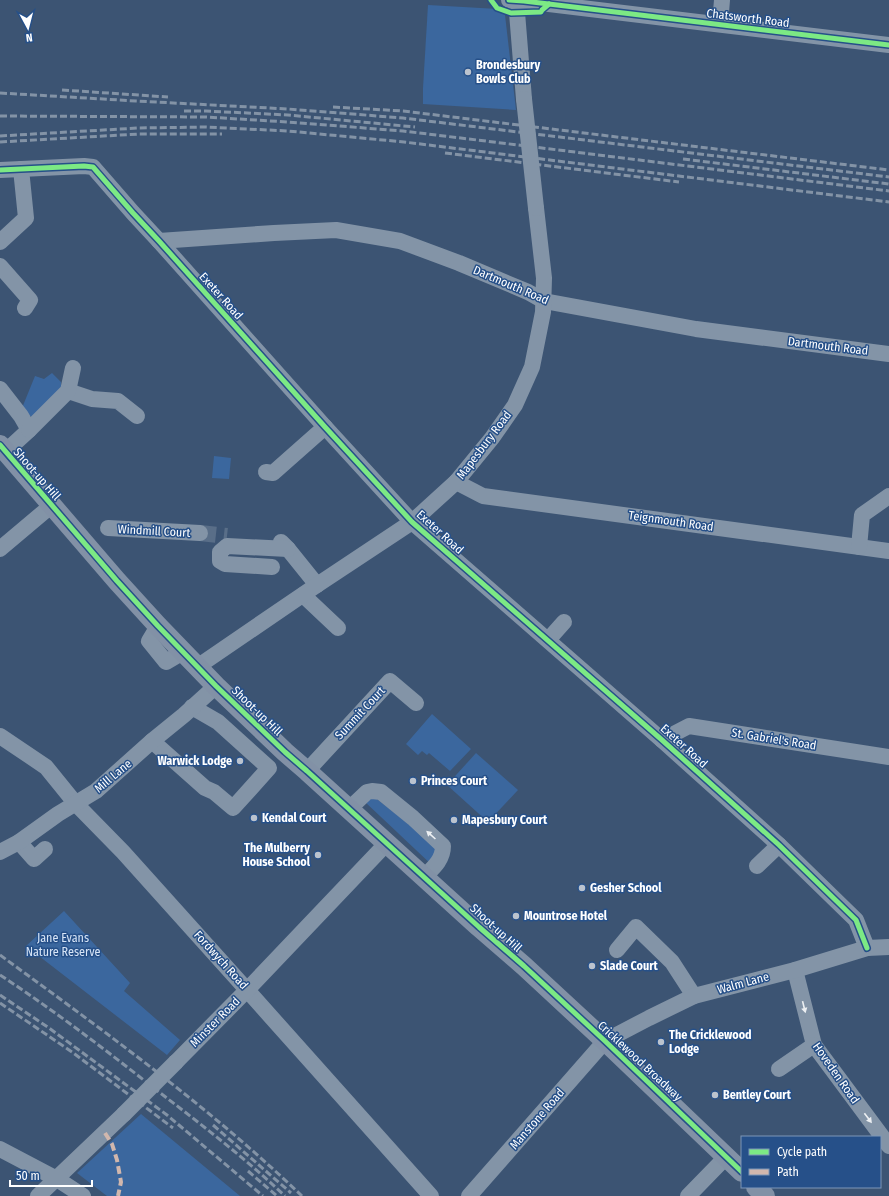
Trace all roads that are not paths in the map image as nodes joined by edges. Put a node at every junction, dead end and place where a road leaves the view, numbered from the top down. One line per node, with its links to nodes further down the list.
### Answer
1 (509, 0): 2 (street, Chatsworth Road)
2 (516, 0): 4 (street, Chatsworth Road); 11 (street, Mapesbury Road, bridge)
3 (722, 0): 4 (street)
4 (720, 24): 5 (street, Chatsworth Road)
5 (889, 45)
6 (21, 169): 7 (street, Exeter Road); 8 (street, Exeter Road); 9 (street)
7 (0, 170)
8 (159, 241): 11 (street, Dartmouth Road); 18 (street, Exeter Road)
9 (0, 242)
10 (0, 266): 12 (street)
11 (544, 301): 13 (street, Dartmouth Road); 22 (street, Mapesbury Road)
12 (25, 308)
13 (889, 354)
14 (73, 368): 16 (street)
15 (0, 389): 19 (street)
16 (68, 392): 17 (street); 19 (street)
17 (137, 416)
18 (325, 427): 21 (street); 25 (street, Exeter Road)
19 (29, 430): 20 (street)
20 (2, 448): 24 (main road, Shoot-up Hill)
21 (266, 472)
22 (456, 482): 25 (street, Mapesbury Road); 29 (street, Teignmouth Road)
23 (889, 496): 29 (street)
24 (52, 506): 30 (street); 39 (main road, Shoot-up Hill)
25 (412, 522): 34 (street, Mapesbury Road); 38 (street, Exeter Road)
26 (108, 528): 27 (street, Windmill Court)
27 (200, 533)
28 (227, 536): 31 (street)
29 (859, 547): 32 (street, Teignmouth Road)
30 (0, 549)
31 (288, 549): 33 (street); 34 (street)
32 (889, 551)
33 (272, 567)
34 (317, 585): 35 (street, Mapesbury Road)
35 (303, 595): 37 (street); 39 (street, Mapesbury Road)
36 (564, 622): 38 (street)
37 (338, 628)
38 (548, 640): 44 (street, Exeter Road)
39 (197, 667): 40 (main road, Shoot-up Hill)
40 (216, 686): 42 (street, Mill Lane); 46 (main road, Shoot-up Hill)
41 (416, 704): 49 (street, Summit Court)
42 (192, 707): 45 (street, Mill Lane); 48 (street)
43 (0, 736): 50 (street, Fordwych Road)
44 (662, 740): 47 (street, St. Gabriel's Road); 54 (street, Exeter Road)
45 (152, 742): 48 (street); 50 (street, Mill Lane)
46 (284, 752): 48 (street); 49 (main road, Shoot-up Hill)
47 (889, 757)
48 (269, 768)
49 (307, 770): 51 (main road, Shoot-up Hill)
50 (76, 804): 52 (street, Mill Lane); 64 (street, Fordwych Road)
51 (349, 809): 53 (main road, Shoot-up Hill); 58 (street, one-way to 51)
52 (19, 842): 55 (street); 56 (street, Mill Lane)
53 (386, 844): 58 (main road, Shoot-up Hill); 64 (street, Minster Road)
54 (779, 845): 57 (street); 60 (street, Exeter Road)
55 (45, 849)
56 (0, 852)
57 (757, 866)
58 (424, 877): 62 (main road, Shoot-up Hill)
59 (889, 947): 60 (street, Walm Lane)
60 (867, 948): 63 (street, Walm Lane)
61 (617, 950): 65 (street)
62 (524, 966): 66 (main road, Cricklewood Broadway)
63 (795, 970): 65 (street, Walm Lane); 67 (street, Hoveden Road, one-way to 67)
64 (248, 990): 73 (street, Minster Road, bridge); 77 (street, Fordwych Road)
65 (694, 996): 66 (street, Walm Lane)
66 (605, 1041): 71 (main road, Cricklewood Broadway); 78 (street, Manstone Road)
67 (814, 1045): 68 (street); 69 (street, Hoveden Road, one-way to 69)
68 (779, 1069)
69 (889, 1146)
70 (0, 1149): 73 (street)
71 (726, 1156): 72 (main road, Cricklewood Broadway); 79 (street)
72 (741, 1171)
73 (57, 1179): 75 (street, Minster Road); 76 (street)
74 (757, 1188): 80 (main road)
75 (38, 1196)
76 (83, 1196)
77 (431, 1196)
78 (469, 1196)
79 (688, 1196)
80 (765, 1196)

